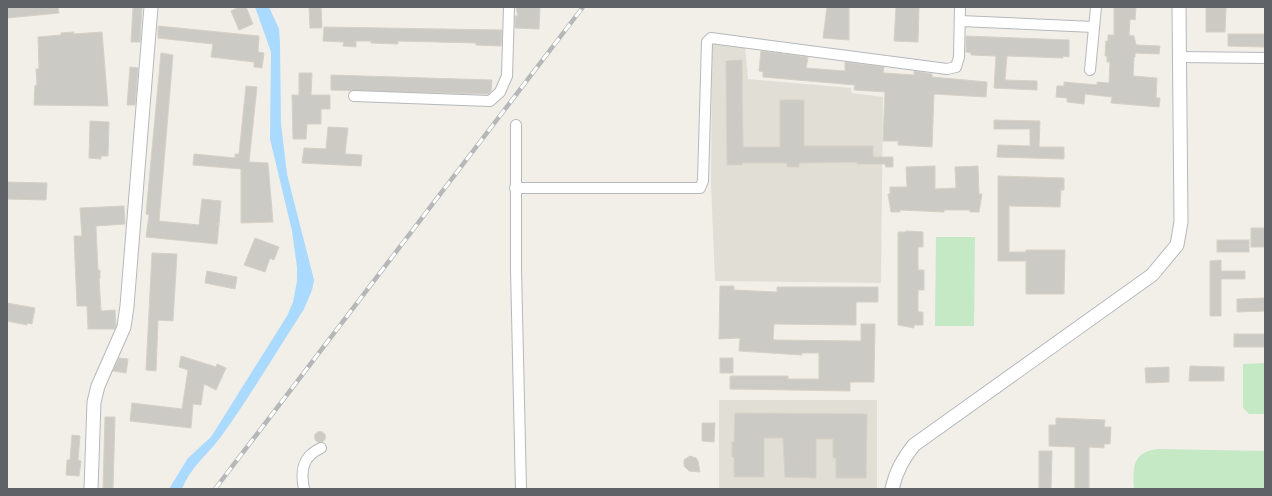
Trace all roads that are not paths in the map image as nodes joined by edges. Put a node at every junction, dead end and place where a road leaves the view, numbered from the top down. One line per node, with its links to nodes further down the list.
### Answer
1 (151, 7): 15 (street)
2 (509, 7): 11 (street)
3 (960, 7): 6 (street)
4 (1096, 7): 7 (street)
5 (1179, 7): 8 (street)
6 (960, 21): 7 (street); 13 (street)
7 (1094, 27): 10 (street)
8 (1179, 57): 9 (street); 18 (street)
9 (1265, 58)
10 (1090, 70)
11 (354, 96)
12 (516, 125): 13 (street)
13 (515, 188): 17 (street)
14 (321, 448): 16 (street)
15 (91, 489)
16 (304, 489)
17 (521, 489)
18 (892, 489)

